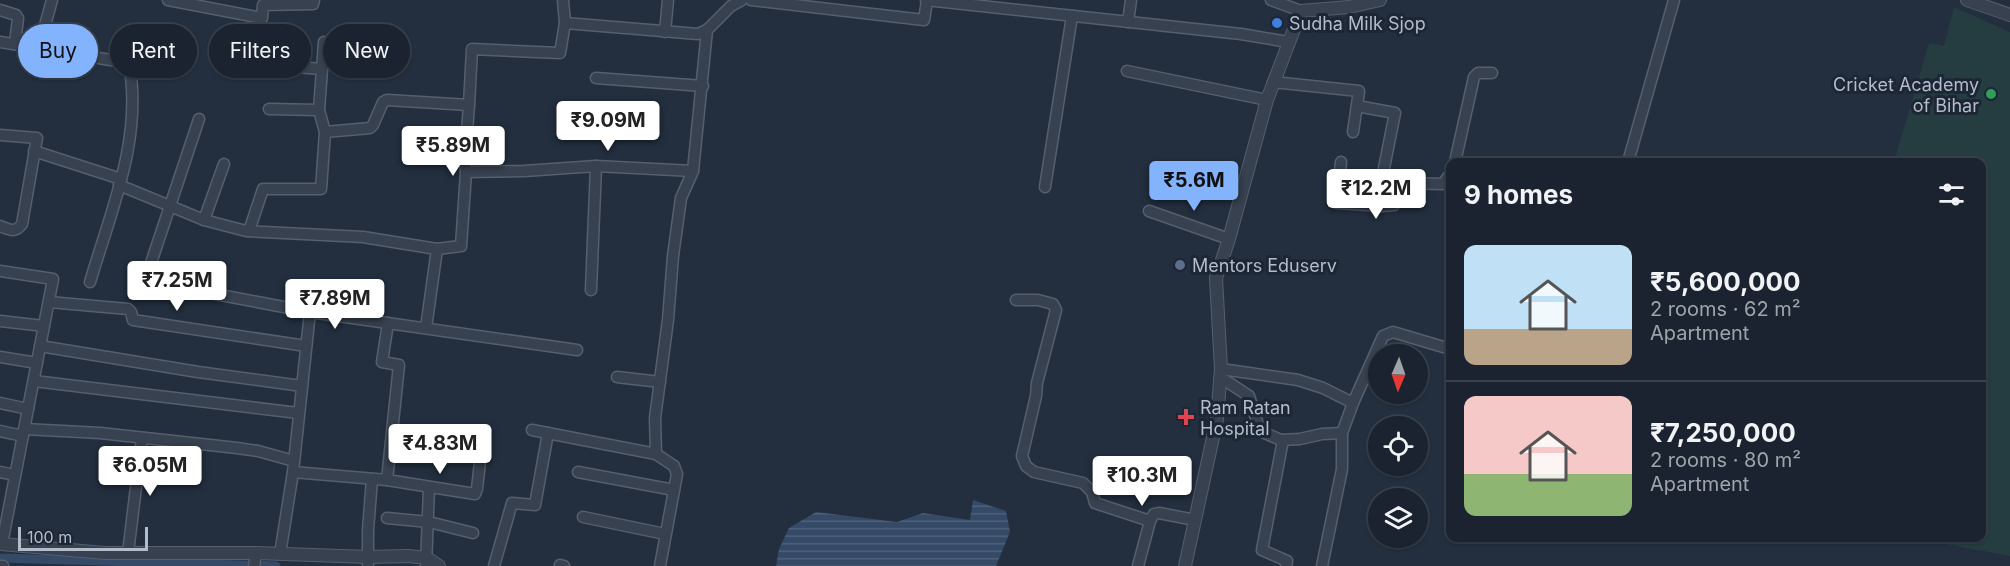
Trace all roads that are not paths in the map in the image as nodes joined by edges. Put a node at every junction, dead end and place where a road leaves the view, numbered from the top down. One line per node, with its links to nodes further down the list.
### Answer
1 (52, 0): 21 (street)
2 (168, 0): 3 (street)
3 (314, 0)
4 (562, 0): 20 (street)
5 (668, 0): 23 (street)
6 (742, 0): 22 (street)
7 (751, 0): 8 (street)
8 (926, 0): 18 (street)
9 (1131, 0): 19 (street)
10 (1270, 0): 16 (street)
11 (1380, 0): 14 (street)
12 (1674, 0): 48 (street)
13 (1967, 0): 17 (street)
14 (1349, 3): 16 (street)
15 (0, 10): 26 (street)
16 (1301, 11): 25 (street)
17 (2010, 15)
18 (1072, 16): 19 (street); 57 (street)
19 (1128, 22): 25 (street)
20 (565, 23): 23 (street); 38 (street)
21 (45, 24)
22 (707, 30): 23 (street); 36 (street)
23 (665, 32)
24 (0, 42): 26 (street)
25 (1288, 42): 35 (street)
26 (15, 43): 27 (street)
27 (18, 44)
28 (323, 56): 31 (street)
29 (98, 57): 55 (street)
30 (311, 68): 31 (street)
31 (322, 69): 41 (street)
32 (1127, 71): 37 (street)
33 (1492, 74): 47 (street)
34 (596, 78): 36 (street)
35 (1273, 82): 37 (street); 39 (street)
36 (703, 86): 52 (street)
37 (1267, 100): 63 (street)
38 (469, 105): 43 (street); 53 (street)
39 (1357, 106): 44 (street); 56 (street)
40 (269, 109): 41 (street)
41 (320, 110): 43 (street)
42 (199, 119): 58 (street)
43 (325, 132): 62 (street)
44 (1353, 132)
45 (0, 135): 46 (street)
46 (34, 151): 55 (street); 61 (street)
47 (1456, 158)
48 (1629, 158)
49 (1341, 162): 54 (street)
50 (224, 164): 60 (street)
51 (596, 166): 52 (street); 53 (street); 69 (street)
52 (693, 171): 86 (street)
53 (466, 172): 64 (street)
54 (1446, 180)
55 (120, 182): 58 (street); 67 (street)
56 (1381, 183)
57 (1045, 187)
58 (170, 206): 60 (street); 65 (street)
59 (1149, 212): 63 (street)
60 (204, 220): 62 (street)
61 (0, 226)
62 (249, 231): 64 (street)
63 (1229, 239): 83 (street)
64 (437, 249): 76 (street)
65 (150, 266)
66 (0, 271): 71 (street)
67 (90, 282)
68 (194, 290): 72 (street)
69 (591, 290)
70 (1016, 300): 112 (street)
71 (49, 302): 75 (street); 78 (street)
72 (310, 312): 74 (street); 78 (street)
73 (0, 321): 75 (street)
74 (388, 323): 76 (street); 106 (street)
75 (44, 326): 77 (street)
76 (426, 328): 80 (street)
77 (40, 345): 82 (street); 87 (street)
78 (306, 346): 87 (street)
79 (1446, 348): 89 (street)
80 (577, 350)
81 (0, 357): 82 (street)
82 (37, 363): 85 (street)
83 (1221, 373): 89 (street); 98 (street); 111 (street)
84 (617, 376): 86 (street)
85 (34, 381): 90 (street); 91 (street)
86 (660, 382): 100 (street)
87 (302, 386): 91 (street)
88 (0, 403): 90 (street)
89 (1353, 403): 96 (street)
90 (28, 409): 94 (street)
91 (298, 413): 101 (street)
92 (532, 430): 95 (street)
93 (0, 431): 94 (street)
94 (23, 433): 97 (street); 104 (street)
95 (548, 433): 100 (street); 123 (street)
96 (1342, 433): 98 (street); 128 (street)
97 (142, 438): 101 (street); 117 (street)
98 (1283, 440): 127 (street)
99 (481, 453): 107 (street)
100 (656, 454): 108 (street)
101 (293, 467): 105 (street); 118 (street)
102 (0, 472): 104 (street)
103 (578, 472): 108 (street)
104 (15, 475): 116 (street)
105 (372, 479): 106 (street); 120 (street)
106 (387, 480): 107 (street)
107 (429, 488): 113 (street)
108 (674, 490): 115 (street)
109 (583, 517): 115 (street)
110 (387, 518): 113 (street)
111 (1196, 520): 112 (street); 126 (street)
112 (1150, 521): 125 (street)
113 (429, 522): 114 (street); 121 (street)
114 (473, 533)
115 (665, 534): 124 (street)
116 (1, 544): 117 (street)
117 (128, 553): 119 (street)
118 (280, 554): 119 (street); 120 (street)
119 (255, 558)
120 (368, 562): 121 (street)
121 (427, 562): 122 (street)
122 (439, 566)
123 (494, 566)
124 (660, 566)
125 (1138, 566)
126 (1185, 566)
127 (1286, 566)
128 (1322, 566)

